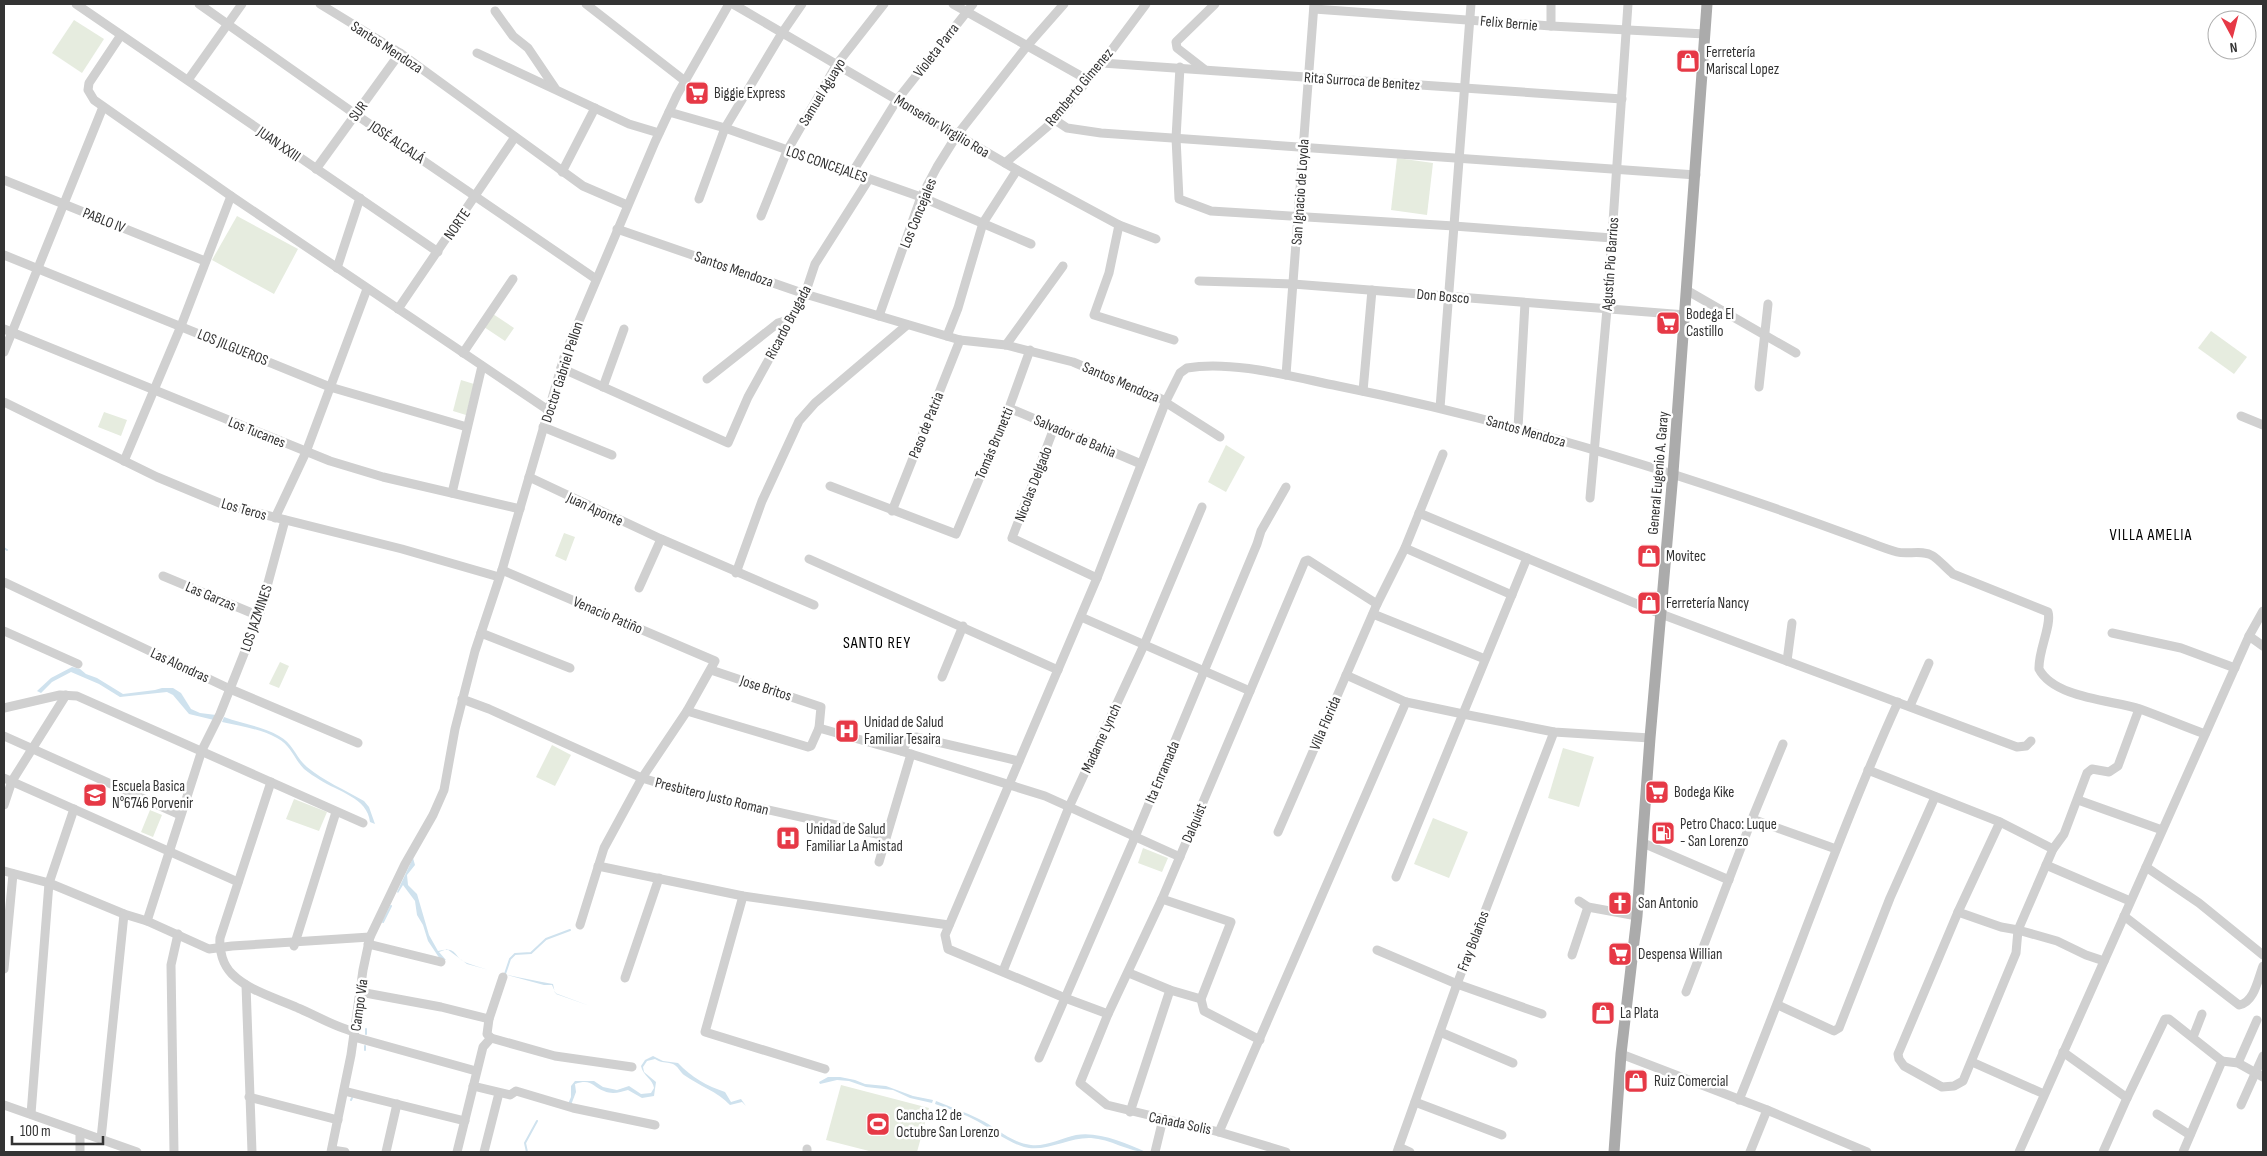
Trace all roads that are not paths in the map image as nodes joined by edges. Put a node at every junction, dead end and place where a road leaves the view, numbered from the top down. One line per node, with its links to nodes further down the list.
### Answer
1 (76, 4): 29 (street, JUAN XXIII)
2 (199, 4): 24 (street, JOSÉ ALCALÁ)
3 (242, 4): 24 (street)
4 (586, 4): 40 (street)
5 (729, 4): 40 (street, Doctor Gabriel Pellon)
6 (733, 4): 27 (street, Monseñor Virgilio Roa)
7 (802, 4): 27 (street)
8 (884, 4): 34 (street, Samuel Aguayo)
9 (953, 4): 22 (street)
10 (972, 4): 22 (street, Violeta Parra)
11 (1064, 4): 30 (street, Los Concejales)
12 (1146, 4): 33 (street, Remberto Gimenez)
13 (1215, 4): 36 (street)
14 (1471, 4): 23 (street)
15 (1551, 4): 25 (street)
16 (1628, 4): 26 (street, Agustín Pio Barrios)
17 (1707, 4): 28 (main road, General Eugenio A. Garay)
18 (325, 5): 31 (street, Santos Mendoza)
19 (1314, 6): 20 (street, Felix Bernie); 37 (street, San Ignacio de Loyola)
20 (1390, 9): 23 (street, Felix Bernie)
21 (495, 11): 42 (street)
22 (966, 12): 30 (street); 44 (street, Violeta Parra)
23 (1470, 20): 25 (street, Felix Bernie); 41 (street)
24 (228, 24): 38 (street); 48 (street, JOSÉ ALCALÁ)
25 (1551, 26): 26 (street, Felix Bernie)
26 (1626, 30): 28 (street, Felix Bernie); 43 (street, Agustín Pio Barrios)
27 (782, 33): 34 (street, Monseñor Virgilio Roa); 50 (street)
28 (1705, 34): 64 (main road, General Eugenio A. Garay)
29 (120, 35): 38 (street, JUAN XXIII); 45 (street)
30 (1027, 46): 39 (street); 52 (street, Los Concejales)
31 (400, 53): 48 (street, SUR); 53 (street, Santos Mendoza)
32 (477, 53): 42 (street)
33 (1102, 63): 35 (street, Rita Surroca de Benitez); 39 (street, Remberto Gimenez)
34 (837, 64): 44 (street, Monseñor Virgilio Roa); 56 (street, Samuel Aguayo)
35 (1180, 67): 36 (street, Rita Surroca de Benitez); 54 (street)
36 (1204, 69): 37 (street, Rita Surroca de Benitez)
37 (1309, 77): 41 (street, Rita Surroca de Benitez); 55 (street, San Ignacio de Loyola)
38 (188, 80): 59 (street, JUAN XXIII)
39 (1088, 80): 49 (street, Remberto Gimenez)
40 (685, 81): 47 (street, Doctor Gabriel Pellon)
41 (1464, 88): 43 (street, Rita Surroca de Benitez); 57 (street)
42 (557, 90): 46 (street)
43 (1622, 99): 61 (street, Agustín Pio Barrios)
44 (897, 100): 52 (street, Monseñor Virgilio Roa); 63 (street, Violeta Parra)
45 (104, 107): 67 (street); 72 (street)
46 (595, 108): 51 (street); 62 (street)
47 (669, 112): 50 (street, LOS CONCEJALES); 51 (street, Doctor Gabriel Pellon)
48 (355, 114): 59 (street, SUR); 68 (street, JOSÉ ALCALÁ)
49 (1055, 120): 54 (street); 58 (street, Remberto Gimenez)
50 (726, 128): 56 (street, LOS CONCEJALES); 71 (street)
51 (659, 132): 73 (street, Doctor Gabriel Pellon)
52 (957, 135): 58 (street, Monseñor Virgilio Roa); 69 (street, Los Concejales)
53 (515, 137): 62 (street, Santos Mendoza); 68 (street, NORTE)
54 (1176, 138): 55 (street); 75 (street)
55 (1304, 147): 57 (street); 75 (street, San Ignacio de Loyola)
56 (787, 151): 63 (street, LOS CONCEJALES); 74 (street, Samuel Aguayo)
57 (1459, 158): 61 (street); 78 (street)
58 (1004, 163): 60 (street, Monseñor Virgilio Roa)
59 (316, 169): 70 (street, JUAN XXIII)
60 (1016, 170): 76 (street); 77 (street, Monseñor Virgilio Roa)
61 (1616, 170): 64 (street); 80 (street, Agustín Pio Barrios)
62 (562, 172): 73 (street, Santos Mendoza)
63 (852, 173): 65 (street, LOS CONCEJALES)
64 (1696, 175): 95 (main road, General Eugenio A. Garay)
65 (869, 179): 69 (street, LOS CONCEJALES); 96 (street, Ricardo Brugada)
66 (4, 180): 72 (street, PABLO IV)
67 (231, 196): 85 (street); 87 (street)
68 (477, 196): 83 (street, NORTE); 90 (street, JOSÉ ALCALÁ)
69 (921, 197): 76 (street, LOS CONCEJALES); 103 (street, Los Concejales)
70 (360, 198): 83 (street, JUAN XXIII); 87 (street)
71 (699, 199)
72 (63, 204): 85 (street, PABLO IV); 88 (street)
73 (627, 205): 79 (street, Doctor Gabriel Pellon)
74 (761, 216)
75 (1298, 216): 78 (street); 92 (street, San Ignacio de Loyola)
76 (983, 223): 82 (street, LOS CONCEJALES); 110 (street)
77 (1119, 225): 81 (street, Monseñor Virgilio Roa); 112 (street)
78 (1454, 226): 80 (street); 97 (street)
79 (617, 229): 90 (street, Doctor Gabriel Pellon); 96 (street, Santos Mendoza)
80 (1612, 238): 100 (street, Agustín Pio Barrios)
81 (1156, 239)
82 (1030, 244)
83 (438, 252): 101 (street, NORTE)
84 (4, 255): 88 (street, LOS JILGUEROS)
85 (205, 261): 106 (street)
86 (1063, 266): 113 (street)
87 (337, 268): 93 (street)
88 (36, 269): 106 (street, LOS JILGUEROS); 108 (street)
89 (513, 279): 116 (street)
90 (596, 279): 119 (street, Doctor Gabriel Pellon)
91 (1199, 281): 92 (street, Don Bosco)
92 (1293, 284): 94 (street, Don Bosco); 120 (street, San Ignacio de Loyola)
93 (367, 288): 101 (street); 122 (street)
94 (1372, 290): 97 (street, Don Bosco); 125 (street)
95 (1688, 291): 102 (main road, General Eugenio A. Garay); 109 (street)
96 (805, 294): 103 (street, Santos Mendoza); 104 (street, Ricardo Brugada)
97 (1449, 296): 98 (street, Don Bosco); 130 (street)
98 (1525, 302): 100 (street, Don Bosco); 137 (street)
99 (1768, 304): 109 (street)
100 (1607, 308): 102 (street, Don Bosco); 139 (street, Agustín Pio Barrios)
101 (398, 309): 116 (street)
102 (1686, 315): 145 (main road, General Eugenio A. Garay)
103 (879, 316): 105 (street, Santos Mendoza)
104 (791, 319): 121 (street); 123 (street, Ricardo Brugada)
105 (907, 324): 110 (street, Santos Mendoza); 162 (street)
106 (181, 326): 122 (street, LOS JILGUEROS); 126 (street)
107 (624, 329): 123 (street)
108 (8, 331): 115 (street); 126 (street, Los Tucanes)
109 (1764, 335): 117 (street); 124 (street)
110 (947, 336): 111 (street, Santos Mendoza)
111 (960, 340): 113 (street, Santos Mendoza); 153 (street, Paso de Patria)
112 (1174, 340)
113 (1006, 345): 114 (street, Santos Mendoza)
114 (1030, 350): 128 (street, Santos Mendoza); 129 (street, Tomás Brunetti)
115 (4, 352)
116 (463, 353): 118 (street)
117 (1796, 353)
118 (482, 366): 131 (street); 134 (street)
119 (560, 368): 123 (street); 131 (street, Doctor Gabriel Pellon)
120 (1286, 375): 125 (street, Santos Mendoza); 128 (street, Santos Mendoza)
121 (708, 378)
122 (330, 387): 134 (street, LOS JILGUEROS); 140 (street)
123 (604, 387)
124 (1759, 387)
125 (1363, 391): 130 (street, Santos Mendoza)
126 (155, 392): 140 (street, Los Tucanes); 143 (street)
127 (4, 402): 143 (street, Los Teros)
128 (1166, 402): 138 (street); 144 (street)
129 (1009, 408): 136 (street, Salvador de Bahia); 153 (street, Tomás Brunetti)
130 (1440, 408): 137 (street, Santos Mendoza)
131 (548, 410): 135 (street, Doctor Gabriel Pellon)
132 (2241, 416): 133 (street)
133 (2263, 425)
134 (467, 427): 149 (street)
135 (543, 427): 142 (street); 146 (street, Doctor Gabriel Pellon)
136 (1054, 428): 144 (street, Salvador de Bahia); 164 (street, Nicolas Delgado)
137 (1518, 428): 139 (street, Santos Mendoza)
138 (1220, 437)
139 (1594, 451): 145 (street, Santos Mendoza); 150 (street, Agustín Pio Barrios)
140 (306, 452): 149 (street, Los Tucanes); 155 (street)
141 (1443, 454): 154 (street, Villa Florida)
142 (612, 455)
143 (124, 461): 155 (street, Los Teros)
144 (1141, 464): 164 (street)
145 (1673, 474): 172 (main road, General Eugenio A. Garay); 202 (street, Santos Mendoza)
146 (529, 477): 152 (street, Doctor Gabriel Pellon); 157 (street, Juan Aponte)
147 (830, 486): 153 (street)
148 (1286, 487): 191 (street, Ita Enramada)
149 (452, 493): 152 (street, Los Tucanes)
150 (1590, 498)
151 (1202, 507): 181 (street, Madame Lynch)
152 (520, 509): 161 (street, Doctor Gabriel Pellon)
153 (892, 511)
154 (1419, 513): 158 (street, Villa Florida); 159 (street)
155 (275, 518): 156 (street, Los Teros)
156 (285, 520): 161 (street, Los Teros); 173 (street, LOS JAZMINES)
157 (661, 540): 162 (street, Juan Aponte); 166 (street)
158 (1405, 548): 167 (street); 168 (street, Villa Florida)
159 (1527, 558): 167 (street); 172 (street)
160 (809, 559): 176 (street)
161 (501, 573): 178 (street, Doctor Gabriel Pellon); 189 (street, Venacio Patiño)
162 (736, 573): 169 (street, Juan Aponte)
163 (163, 576): 173 (street, Las Garzas)
164 (1097, 578): 174 (street)
165 (4, 582): 194 (street, Las Alondras)
166 (639, 588)
167 (1512, 595): 183 (street)
168 (1377, 604): 171 (street, Villa Florida); 195 (street, Dalquist)
169 (814, 605)
170 (2263, 611): 180 (street)
171 (1373, 614): 183 (street); 192 (street, Villa Florida)
172 (1661, 614): 184 (street); 209 (main road, General Eugenio A. Garay)
173 (259, 616): 194 (street, LOS JAZMINES)
174 (1081, 616): 181 (street); 190 (street)
175 (1792, 623): 184 (street)
176 (963, 626): 190 (street); 193 (street)
177 (4, 631): 186 (street)
178 (481, 633): 187 (street); 197 (street, Doctor Gabriel Pellon)
179 (2112, 633): 188 (street)
180 (2249, 636): 182 (street); 188 (street)
181 (1144, 645): 191 (street); 225 (street, Madame Lynch)
182 (2263, 646)
183 (1485, 659): 204 (street)
184 (1787, 661): 199 (street)
185 (1929, 663): 200 (street)
186 (78, 664)
187 (570, 668)
188 (2235, 668): 207 (street)
189 (711, 670): 203 (street); 205 (street, Jose Britos)
190 (1058, 670): 216 (street)
191 (1205, 672): 195 (street); 235 (street, Ita Enramada)
192 (1346, 675): 198 (street); 233 (street, Villa Florida)
193 (942, 677)
194 (230, 689): 211 (street, Las Alondras); 214 (street, LOS JAZMINES)
195 (1250, 691): 241 (street, Dalquist)
196 (66, 695): 201 (street); 213 (street); 214 (street)
197 (462, 699): 218 (street, Presbitero Justo Roman); 240 (street, Doctor Gabriel Pellon)
198 (1406, 702): 204 (street); 298 (street)
199 (1898, 702): 200 (street); 217 (street)
200 (1910, 706): 210 (street)
201 (4, 708)
202 (2139, 709): 207 (street); 223 (street)
203 (687, 711): 205 (street); 218 (street)
204 (1463, 714): 206 (street); 248 (street)
205 (819, 728): 215 (street)
206 (1554, 732): 209 (street); 281 (street, Fray Bolaños)
207 (2205, 734): 232 (street)
208 (4, 736): 213 (street)
209 (1650, 738): 236 (main road, General Eugenio A. Garay)
210 (2031, 740)
211 (358, 742)
212 (1783, 744): 229 (street)
213 (32, 749): 219 (street); 228 (street)
214 (202, 750): 220 (street); 228 (street, LOS JAZMINES)
215 (906, 753): 216 (street); 221 (street); 234 (street)
216 (1019, 761): 221 (street)
217 (1868, 770): 222 (street); 237 (street)
218 (642, 778): 234 (street, Presbitero Justo Roman); 244 (street)
219 (8, 779): 224 (street); 226 (street)
220 (271, 782): 227 (street); 251 (street)
221 (1009, 784): 225 (street); 264 (street)
222 (1935, 797): 230 (street); 288 (street)
223 (2078, 800): 232 (street); 238 (street)
224 (4, 805)
225 (1069, 807): 235 (street); 277 (street, Madame Lynch)
226 (74, 809): 239 (street); 252 (street)
227 (336, 812): 231 (street); 268 (street)
228 (180, 815): 239 (street, LOS JAZMINES)
229 (1752, 819): 237 (street); 250 (street)
230 (2000, 822): 238 (street); 258 (street)
231 (363, 823)
232 (2162, 830): 245 (street)
233 (1278, 832)
234 (886, 836): 242 (street)
235 (1135, 837): 241 (street); 286 (street, Ita Enramada)
236 (1643, 843): 250 (street); 260 (main road, General Eugenio A. Garay)
237 (1836, 849): 288 (street)
238 (2053, 849): 243 (street)
239 (169, 852): 251 (street); 262 (street, LOS JAZMINES)
240 (411, 852): 267 (street, Campo Vía)
241 (1180, 856): 254 (street, Dalquist)
242 (879, 862)
243 (2046, 864): 256 (street); 265 (street)
244 (598, 866): 249 (street); 263 (street)
245 (2146, 867): 256 (street); 272 (street)
246 (4, 871): 247 (street)
247 (13, 874): 252 (street); 276 (street)
248 (1396, 877)
249 (659, 878): 253 (street); 280 (street)
250 (1729, 880): 285 (street)
251 (238, 882): 269 (street)
252 (49, 884): 259 (street); 325 (street)
253 (743, 896): 264 (street); 308 (street)
254 (1162, 898): 278 (street, Dalquist); 287 (street)
255 (1579, 901): 257 (street)
256 (2130, 901): 261 (street)
257 (1588, 906): 260 (street); 271 (street)
258 (1958, 912): 265 (street); 304 (street)
259 (124, 914): 262 (street); 335 (street)
260 (1637, 916): 300 (main road, General Eugenio A. Garay)
261 (2124, 916): 273 (street); 275 (street)
262 (147, 921): 266 (street)
263 (580, 925)
264 (949, 925): 277 (street)
265 (2018, 930): 273 (street); 304 (street)
266 (178, 934): 269 (street); 340 (street)
267 (369, 941): 268 (street); 274 (street); 284 (street, Campo Vía)
268 (295, 944): 269 (street)
269 (220, 949): 282 (street)
270 (1377, 950): 281 (street)
271 (1572, 954)
272 (2263, 955)
273 (2104, 961): 299 (street)
274 (440, 962)
275 (2263, 966)
276 (4, 969)
277 (1003, 971): 286 (street)
278 (1128, 973): 283 (street); 289 (street, Dalquist)
279 (503, 978): 292 (street)
280 (625, 978)
281 (1457, 984): 290 (street); 294 (street, Fray Bolaños)
282 (246, 985): 295 (street); 316 (street)
283 (1170, 990): 287 (street); 324 (street)
284 (360, 992): 292 (street); 295 (street, Campo Vía)
285 (1686, 992)
286 (1065, 998): 289 (street); 302 (street, Ita Enramada)
287 (1200, 999): 298 (street)
288 (1778, 1005): 318 (street)
289 (1108, 1014): 311 (street, Dalquist)
290 (1542, 1014)
291 (2202, 1014): 296 (street)
292 (489, 1020): 297 (street)
293 (2257, 1020): 306 (street)
294 (1440, 1032): 305 (street); 319 (street, Fray Bolaños)
295 (355, 1035): 309 (street); 313 (street, Campo Vía)
296 (2193, 1037): 303 (street); 317 (street)
297 (488, 1040): 307 (street); 309 (street)
298 (1260, 1040): 332 (street)
299 (2063, 1052): 315 (street); 317 (street)
300 (1620, 1054): 318 (street); 349 (main road, General Eugenio A. Garay)
301 (2263, 1056): 310 (street)
302 (1040, 1058)
303 (2222, 1061): 306 (street); 334 (street)
304 (1972, 1062): 315 (street)
305 (1512, 1063)
306 (2238, 1063): 310 (street)
307 (632, 1067)
308 (825, 1069)
309 (476, 1071): 312 (street)
310 (2259, 1075): 322 (street)
311 (1080, 1083): 324 (street, Cañada Solis)
312 (473, 1086): 314 (street); 329 (street)
313 (344, 1091): 320 (street); 328 (street, Campo Vía)
314 (499, 1093): 330 (street); 345 (street)
315 (2044, 1094): 352 (street)
316 (249, 1097): 328 (street); 341 (street)
317 (2127, 1098): 353 (street)
318 (1739, 1100): 323 (street)
319 (1415, 1102): 333 (street); 336 (street, Fray Bolaños)
320 (398, 1104): 329 (street); 343 (street)
321 (4, 1105): 325 (street)
322 (2241, 1105)
323 (1767, 1110): 350 (street); 351 (street)
324 (1130, 1112): 327 (street, Cañada Solis)
325 (31, 1114): 331 (street)
326 (2157, 1114): 334 (street)
327 (1163, 1119): 332 (street, Cañada Solis); 346 (street)
328 (338, 1120): 337 (street, Campo Vía)
329 (464, 1121): 344 (street)
330 (655, 1125)
331 (80, 1132): 335 (street); 338 (street)
332 (1219, 1132): 347 (street, Cañada Solis)
333 (1502, 1135)
334 (2190, 1135): 354 (street)
335 (101, 1139): 339 (street)
336 (1398, 1150): 348 (street)
337 (331, 1151): 342 (street)
338 (80, 1152)
339 (137, 1152)
340 (174, 1152)
341 (252, 1152)
342 (345, 1152)
343 (386, 1152)
344 (457, 1152)
345 (484, 1152)
346 (1155, 1152)
347 (1286, 1152)
348 (1410, 1152)
349 (1614, 1152)
350 (1750, 1152)
351 (1867, 1152)
352 (2019, 1152)
353 (2103, 1152)
354 (2183, 1152)

